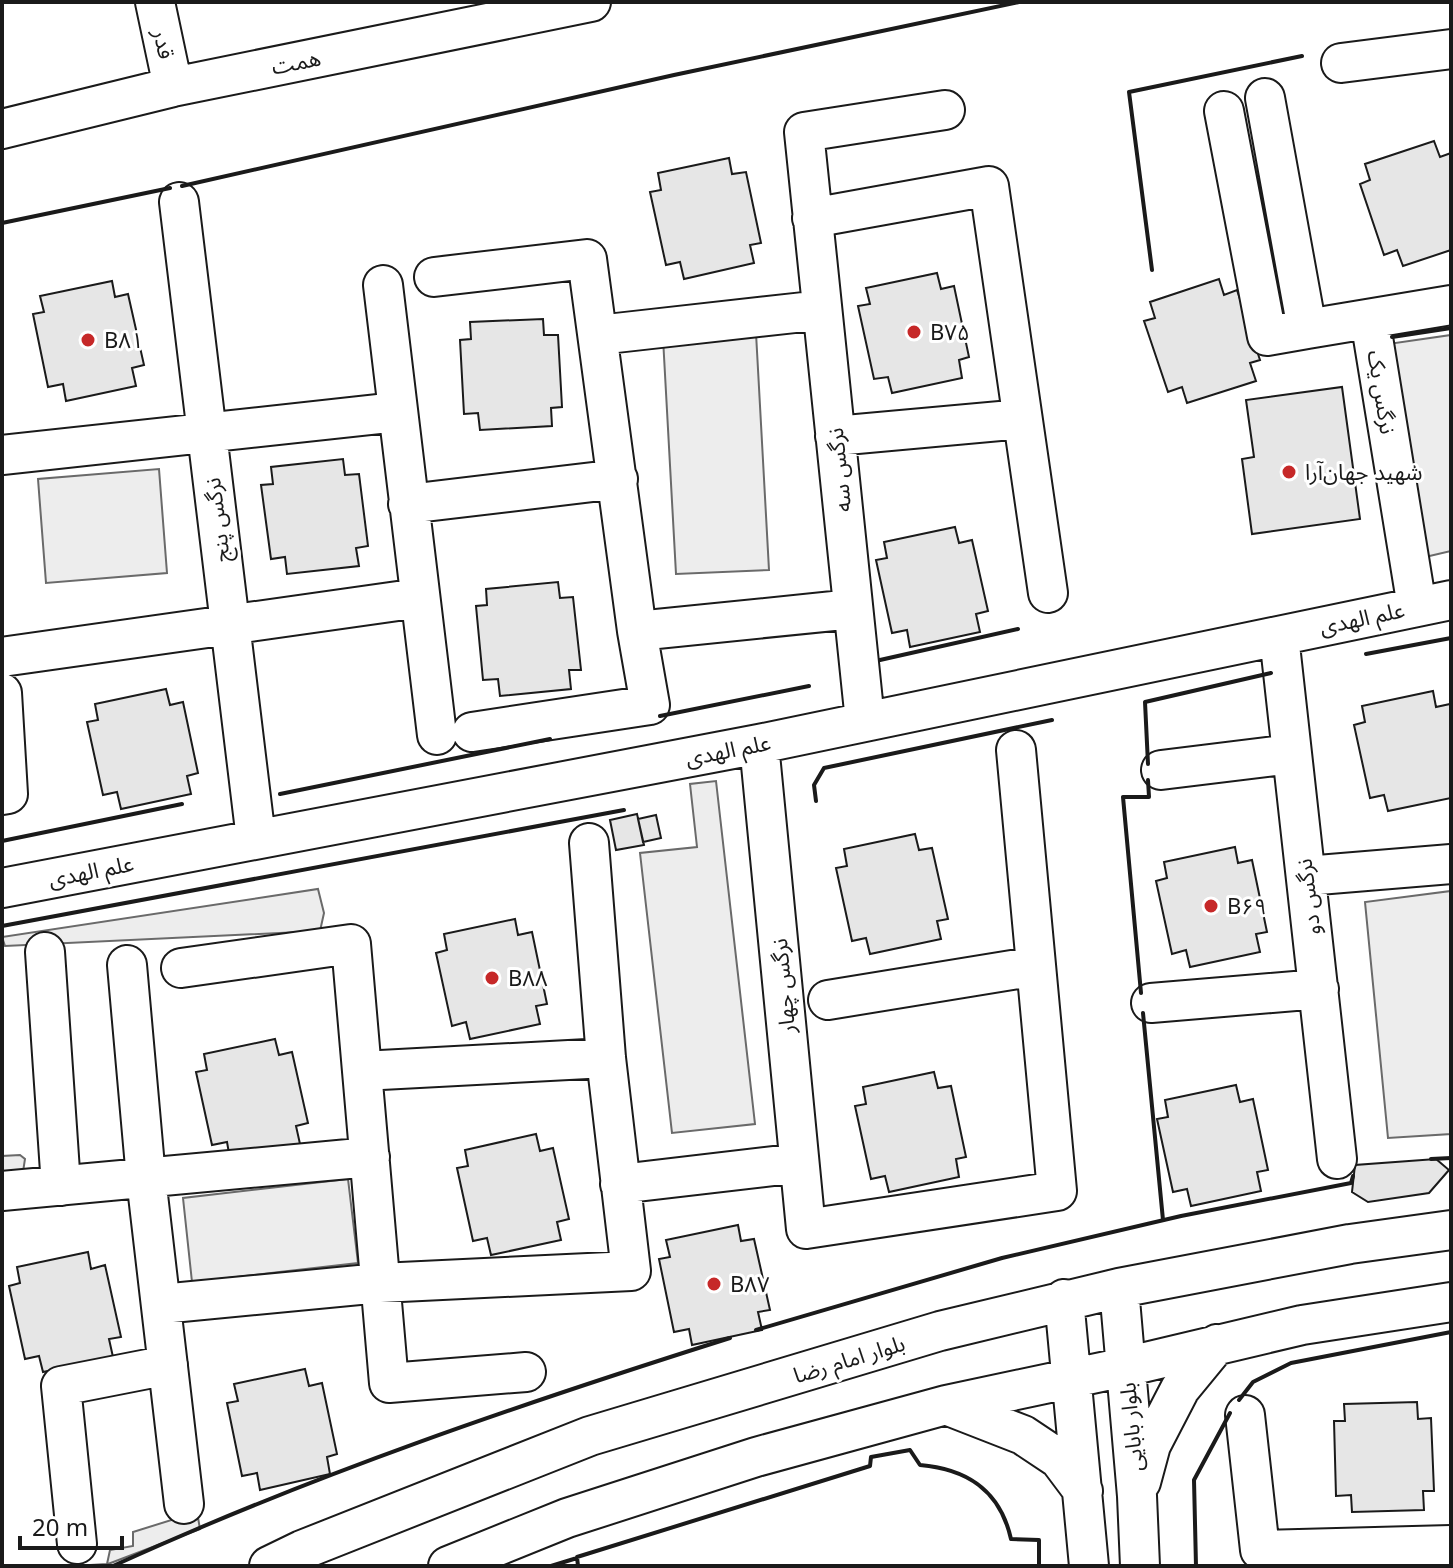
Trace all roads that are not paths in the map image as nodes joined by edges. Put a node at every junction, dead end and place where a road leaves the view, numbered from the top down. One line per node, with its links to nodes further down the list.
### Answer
1 (155, 2): 5 (street, قدر)
2 (591, 2): 5 (street, همت)
3 (1451, 49): 4 (street)
4 (1341, 63)
5 (173, 87): 9 (street, همت)
6 (1265, 98): 17 (street)
7 (945, 110): 11 (street, نرگس سه)
8 (1224, 111): 17 (street)
9 (2, 129)
10 (179, 202): 21 (street, نرگس پنج)
11 (812, 218): 15 (street, نرگس سه); 20 (street)
12 (434, 277): 18 (street)
13 (383, 285): 19 (street)
14 (1451, 305): 16 (street)
15 (822, 310): 18 (street); 22 (street, نرگس سه)
16 (1370, 319): 17 (street); 28 (street, نرگس یک)
17 (1307, 329)
18 (598, 335): 24 (street)
19 (397, 412): 21 (street); 25 (street)
20 (1022, 419): 22 (street); 26 (street)
21 (206, 432): 23 (street); 30 (street, نرگس پنج)
22 (835, 436): 29 (street, نرگس سه)
23 (2, 455)
24 (618, 479): 25 (street); 31 (street)
25 (408, 504): 27 (street)
26 (1048, 593)
27 (419, 598): 30 (street); 31 (street)
28 (1434, 604): 32 (street, علم الهدی)
29 (853, 609): 31 (street); 35 (street, نرگس سه)
30 (229, 625): 33 (street); 41 (street, نرگس پنج)
31 (637, 631)
32 (1279, 636): 35 (street, علم الهدی); 38 (street, نرگس دو)
33 (2, 657)
34 (2, 693): 40 (street)
35 (865, 721): 36 (street, علم الهدی)
36 (759, 744): 41 (street, علم الهدی); 57 (street, نرگس چهار)
37 (1016, 750): 48 (street)
38 (1291, 754): 39 (street); 44 (street, نرگس دو)
39 (1161, 770)
40 (2, 795)
41 (256, 839): 45 (street, علم الهدی)
42 (589, 843): 53 (street)
43 (1451, 864): 44 (street)
44 (1306, 876): 50 (street, نرگس دو)
45 (2, 888)
46 (45, 952): 60 (street)
47 (127, 965): 58 (street)
48 (1036, 966): 51 (street); 57 (street, نرگس چهار)
49 (181, 968): 54 (street)
50 (1319, 989): 52 (street); 56 (street, نرگس دو)
51 (828, 1000)
52 (1151, 1003)
53 (606, 1058): 54 (street); 59 (street)
54 (362, 1071): 55 (street)
55 (370, 1157): 58 (street); 63 (street)
56 (1337, 1159)
57 (799, 1163): 59 (street)
58 (146, 1178): 60 (street); 67 (street)
59 (620, 1184): 63 (street)
60 (61, 1186): 61 (street)
61 (2, 1191)
62 (1451, 1230): 64 (street, بلوار امام رضا)
63 (380, 1283): 67 (street); 71 (street)
64 (1119, 1288): 65 (street, بلوار امام رضا); 70 (street, بلوار بابایی)
65 (1064, 1299): 72 (street); 81 (street, بلوار امام رضا)
66 (1451, 1302): 68 (street)
67 (161, 1304): 69 (street)
68 (1217, 1344): 70 (street); 76 (street)
69 (168, 1365): 77 (street); 78 (street)
70 (1125, 1367): 72 (street); 76 (street, بلوار بابایی)
71 (526, 1372)
72 (1071, 1377): 73 (street); 75 (street)
73 (946, 1405): 75 (street); 82 (street)
74 (1245, 1415): 80 (street)
75 (1082, 1492): 76 (street); 83 (street)
76 (1137, 1496): 84 (street, بلوار بابایی)
77 (184, 1504)
78 (77, 1544)
79 (1451, 1545): 80 (street)
80 (1373, 1556)
81 (269, 1566)
82 (448, 1566)
83 (1089, 1566)
84 (1140, 1566)

